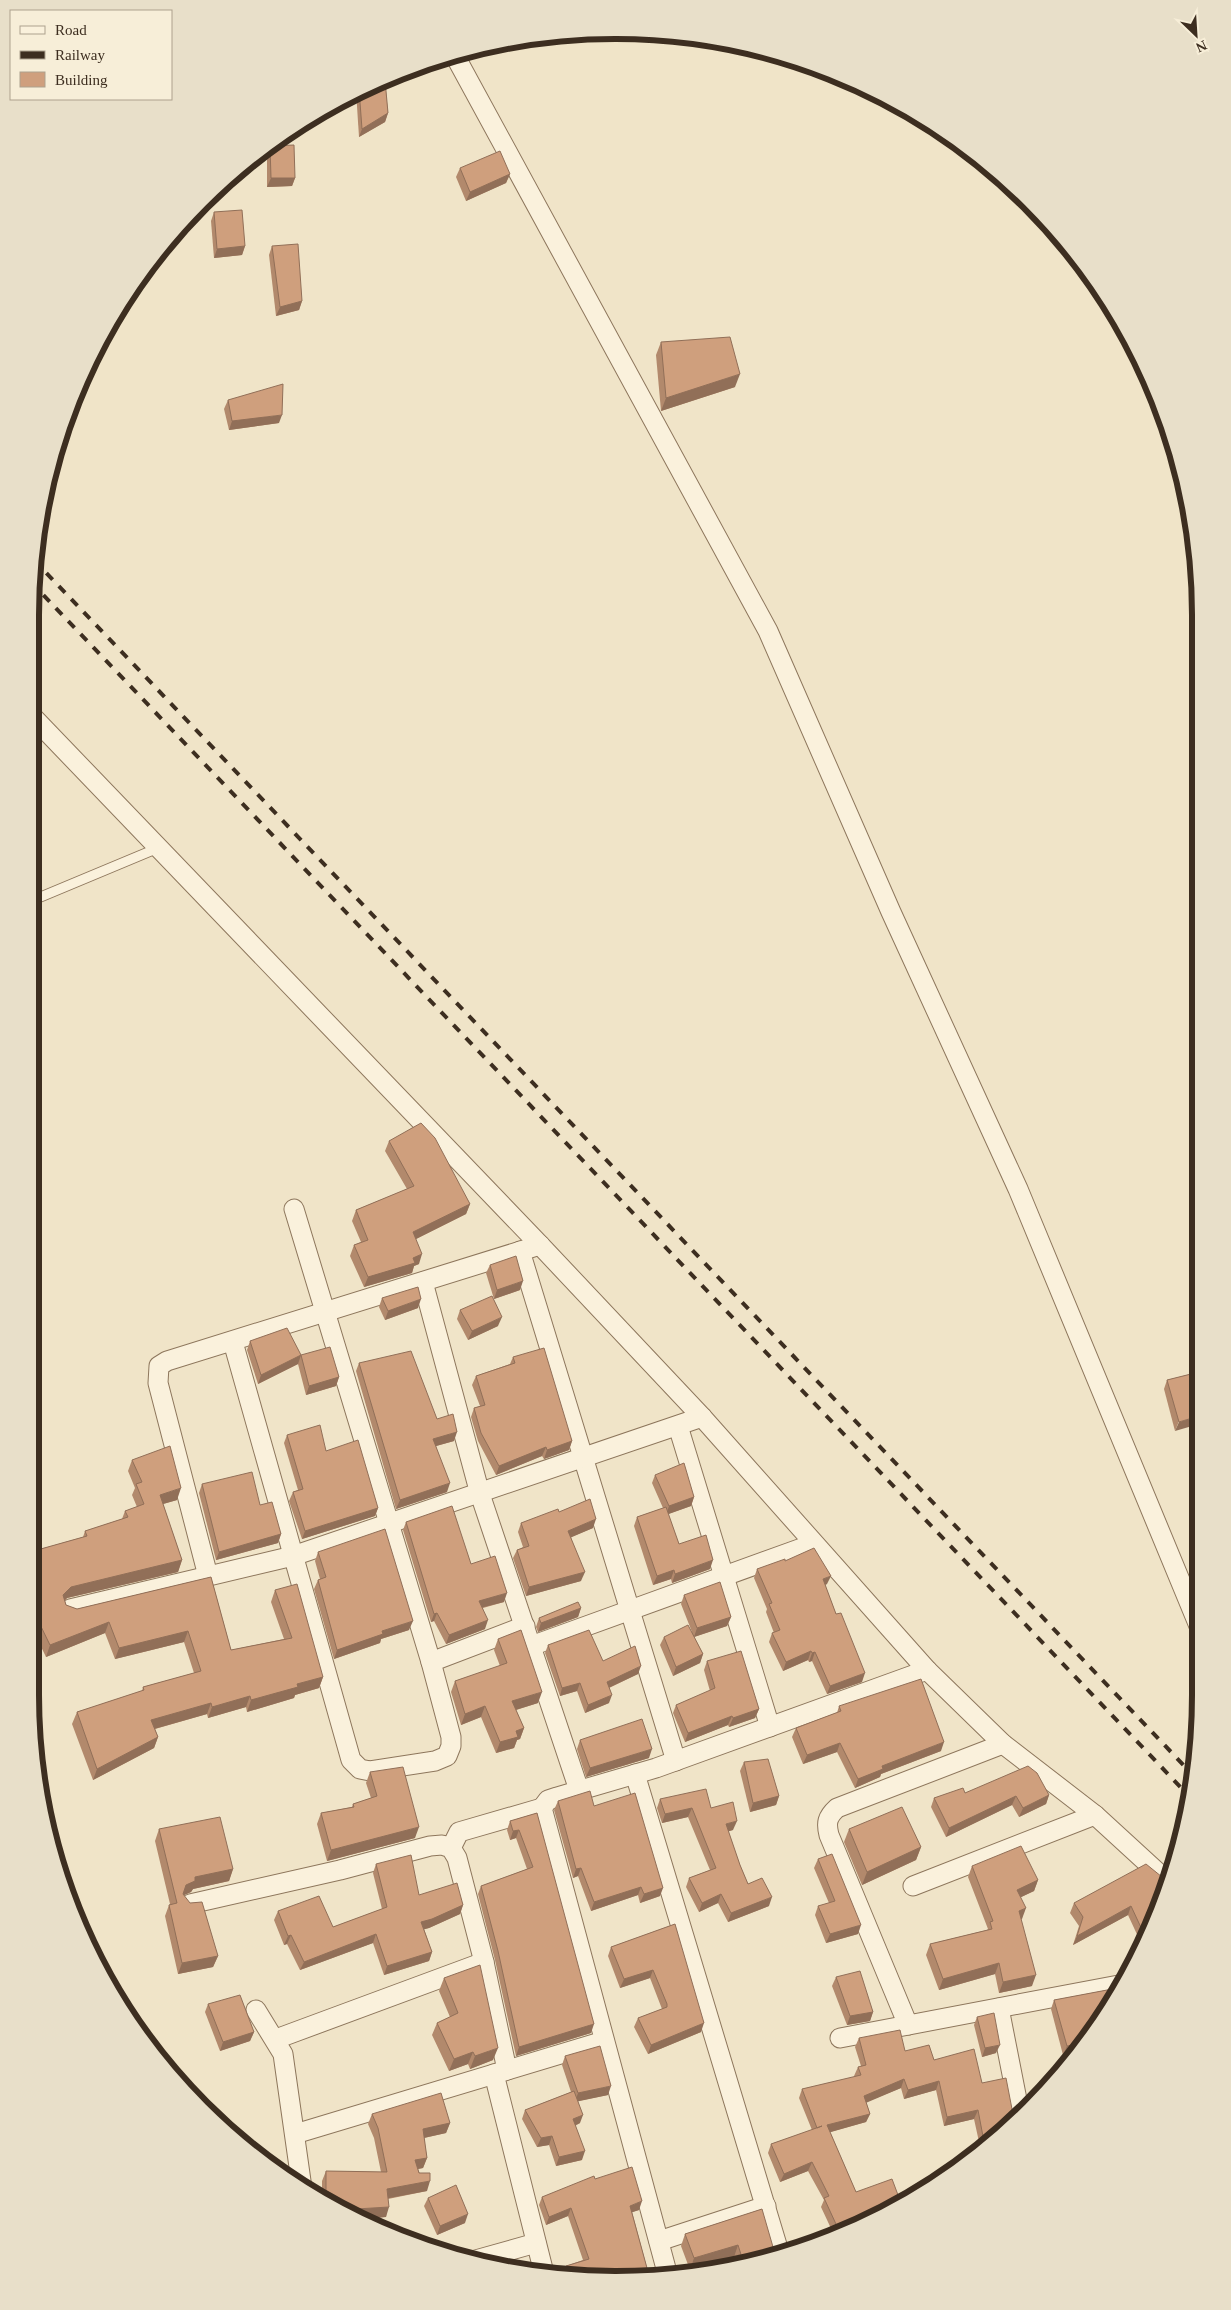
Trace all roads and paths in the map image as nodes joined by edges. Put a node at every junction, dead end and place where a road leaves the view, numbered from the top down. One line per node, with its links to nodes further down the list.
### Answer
1 (458, 61): 21 (street)
2 (39, 723): 3 (street)
3 (158, 848): 4 (lane); 6 (street)
4 (39, 898)
5 (294, 1209): 9 (street)
6 (540, 1245): 7 (street); 11 (street)
7 (520, 1251): 8 (street); 13 (street)
8 (423, 1282): 9 (street); 14 (street)
9 (325, 1312): 10 (street); 15 (street)
10 (233, 1342): 17 (street); 18 (street)
11 (702, 1417): 12 (street); 16 (street)
12 (678, 1426): 13 (street); 19 (street)
13 (584, 1458): 14 (street); 22 (street)
14 (480, 1494): 15 (street); 23 (street)
15 (389, 1524): 17 (street); 25 (street)
16 (813, 1544): 19 (street); 26 (street)
17 (293, 1556): 18 (street); 25 (street)
18 (208, 1576): 20 (street)
19 (724, 1576): 22 (street); 27 (street)
20 (70, 1609)
21 (1192, 1609)
22 (631, 1610): 24 (street); 29 (street)
23 (525, 1626): 24 (street); 25 (street)
24 (531, 1646): 31 (street)
25 (431, 1662)
26 (927, 1670): 27 (street); 28 (street)
27 (770, 1727): 29 (street)
28 (1003, 1744): 33 (street); 42 (street)
29 (676, 1761): 30 (street)
30 (635, 1774): 31 (street); 50 (street)
31 (579, 1790): 32 (street)
32 (542, 1808): 34 (street); 45 (street)
33 (1095, 1815): 35 (street); 36 (street)
34 (451, 1848): 37 (street); 38 (street)
35 (1163, 1877)
36 (914, 1886)
37 (190, 1904)
38 (484, 1962): 44 (street); 46 (street)
39 (1113, 1986): 40 (street)
40 (999, 2008): 42 (street); 47 (street)
41 (256, 2010): 44 (street)
42 (908, 2025): 43 (street)
43 (840, 2038)
44 (276, 2039): 48 (street)
45 (604, 2041): 46 (street); 51 (street)
46 (500, 2072): 48 (street); 52 (street)
47 (1018, 2106)
48 (295, 2134): 49 (street)
49 (301, 2178)
50 (766, 2206): 51 (street); 53 (street)
51 (659, 2241): 56 (street)
52 (536, 2243): 54 (street); 55 (street)
53 (778, 2248)
54 (487, 2257)
55 (542, 2266)
56 (666, 2269)

